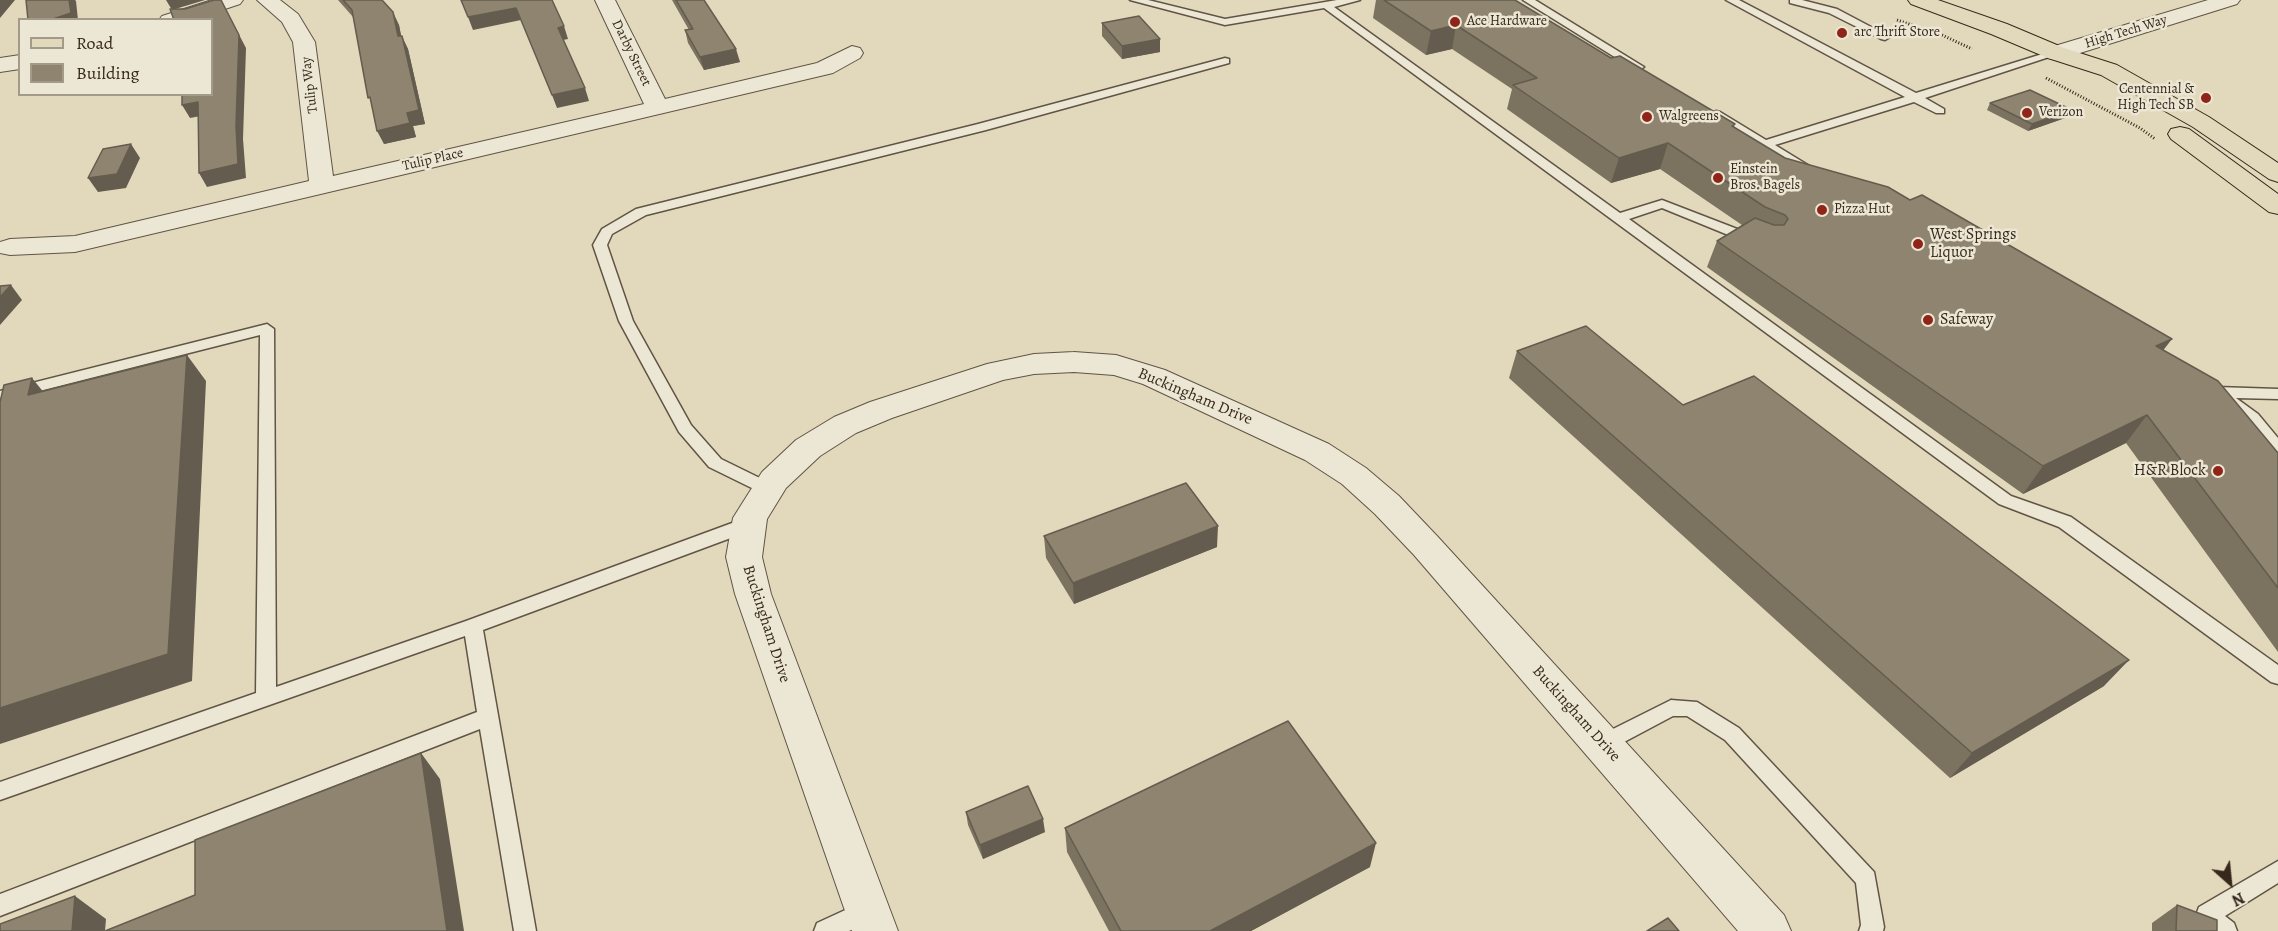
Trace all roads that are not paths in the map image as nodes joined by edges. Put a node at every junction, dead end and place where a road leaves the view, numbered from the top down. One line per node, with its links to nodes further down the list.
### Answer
1 (233, 0): 12 (street)
2 (267, 0): 27 (street, Tulip Way)
3 (604, 0): 22 (street, Darby Street)
4 (1135, 0): 11 (lane)
5 (1355, 0): 11 (lane)
6 (1528, 0): 19 (lane)
7 (1731, 0): 20 (lane)
8 (1918, 0): 15 (main road)
9 (2230, 0): 15 (street, High Tech Way)
10 (1794, 1): 13 (lane)
11 (1327, 6): 29 (lane)
12 (175, 18)
13 (1885, 37)
14 (852, 53): 22 (street, Tulip Place)
15 (2056, 53): 20 (lane); 26 (main road); 28 (main road)
16 (18, 62): 18 (street)
17 (1225, 62): 35 (lane)
18 (0, 65)
19 (1648, 74)
20 (1914, 98): 23 (lane); 24 (lane)
21 (1701, 106): 24 (lane)
22 (657, 107): 27 (street, Tulip Place)
23 (1940, 111)
24 (1764, 145): 25 (lane)
25 (1817, 174)
26 (2278, 174)
27 (322, 186): 31 (street, Tulip Place)
28 (2278, 206)
29 (1619, 218): 30 (lane); 38 (lane)
30 (1768, 246)
31 (10, 247)
32 (2278, 394): 34 (lane)
33 (0, 396): 39 (lane)
34 (2278, 449)
35 (768, 489): 36 (street, Buckingham Drive); 41 (street, Buckingham Drive)
36 (749, 524): 37 (lane); 45 (street, Buckingham Drive)
37 (473, 626): 39 (lane); 40 (lane)
38 (2278, 676)
39 (266, 698): 42 (lane)
40 (488, 717): 44 (lane); 46 (lane)
41 (1602, 744): 48 (street, Buckingham Drive); 49 (lane)
42 (0, 791)
43 (2278, 870): 50 (lane)
44 (0, 905)
45 (871, 921): 47 (lane)
46 (525, 931)
47 (825, 931)
48 (1768, 931)
49 (1870, 931)
50 (2226, 931)

